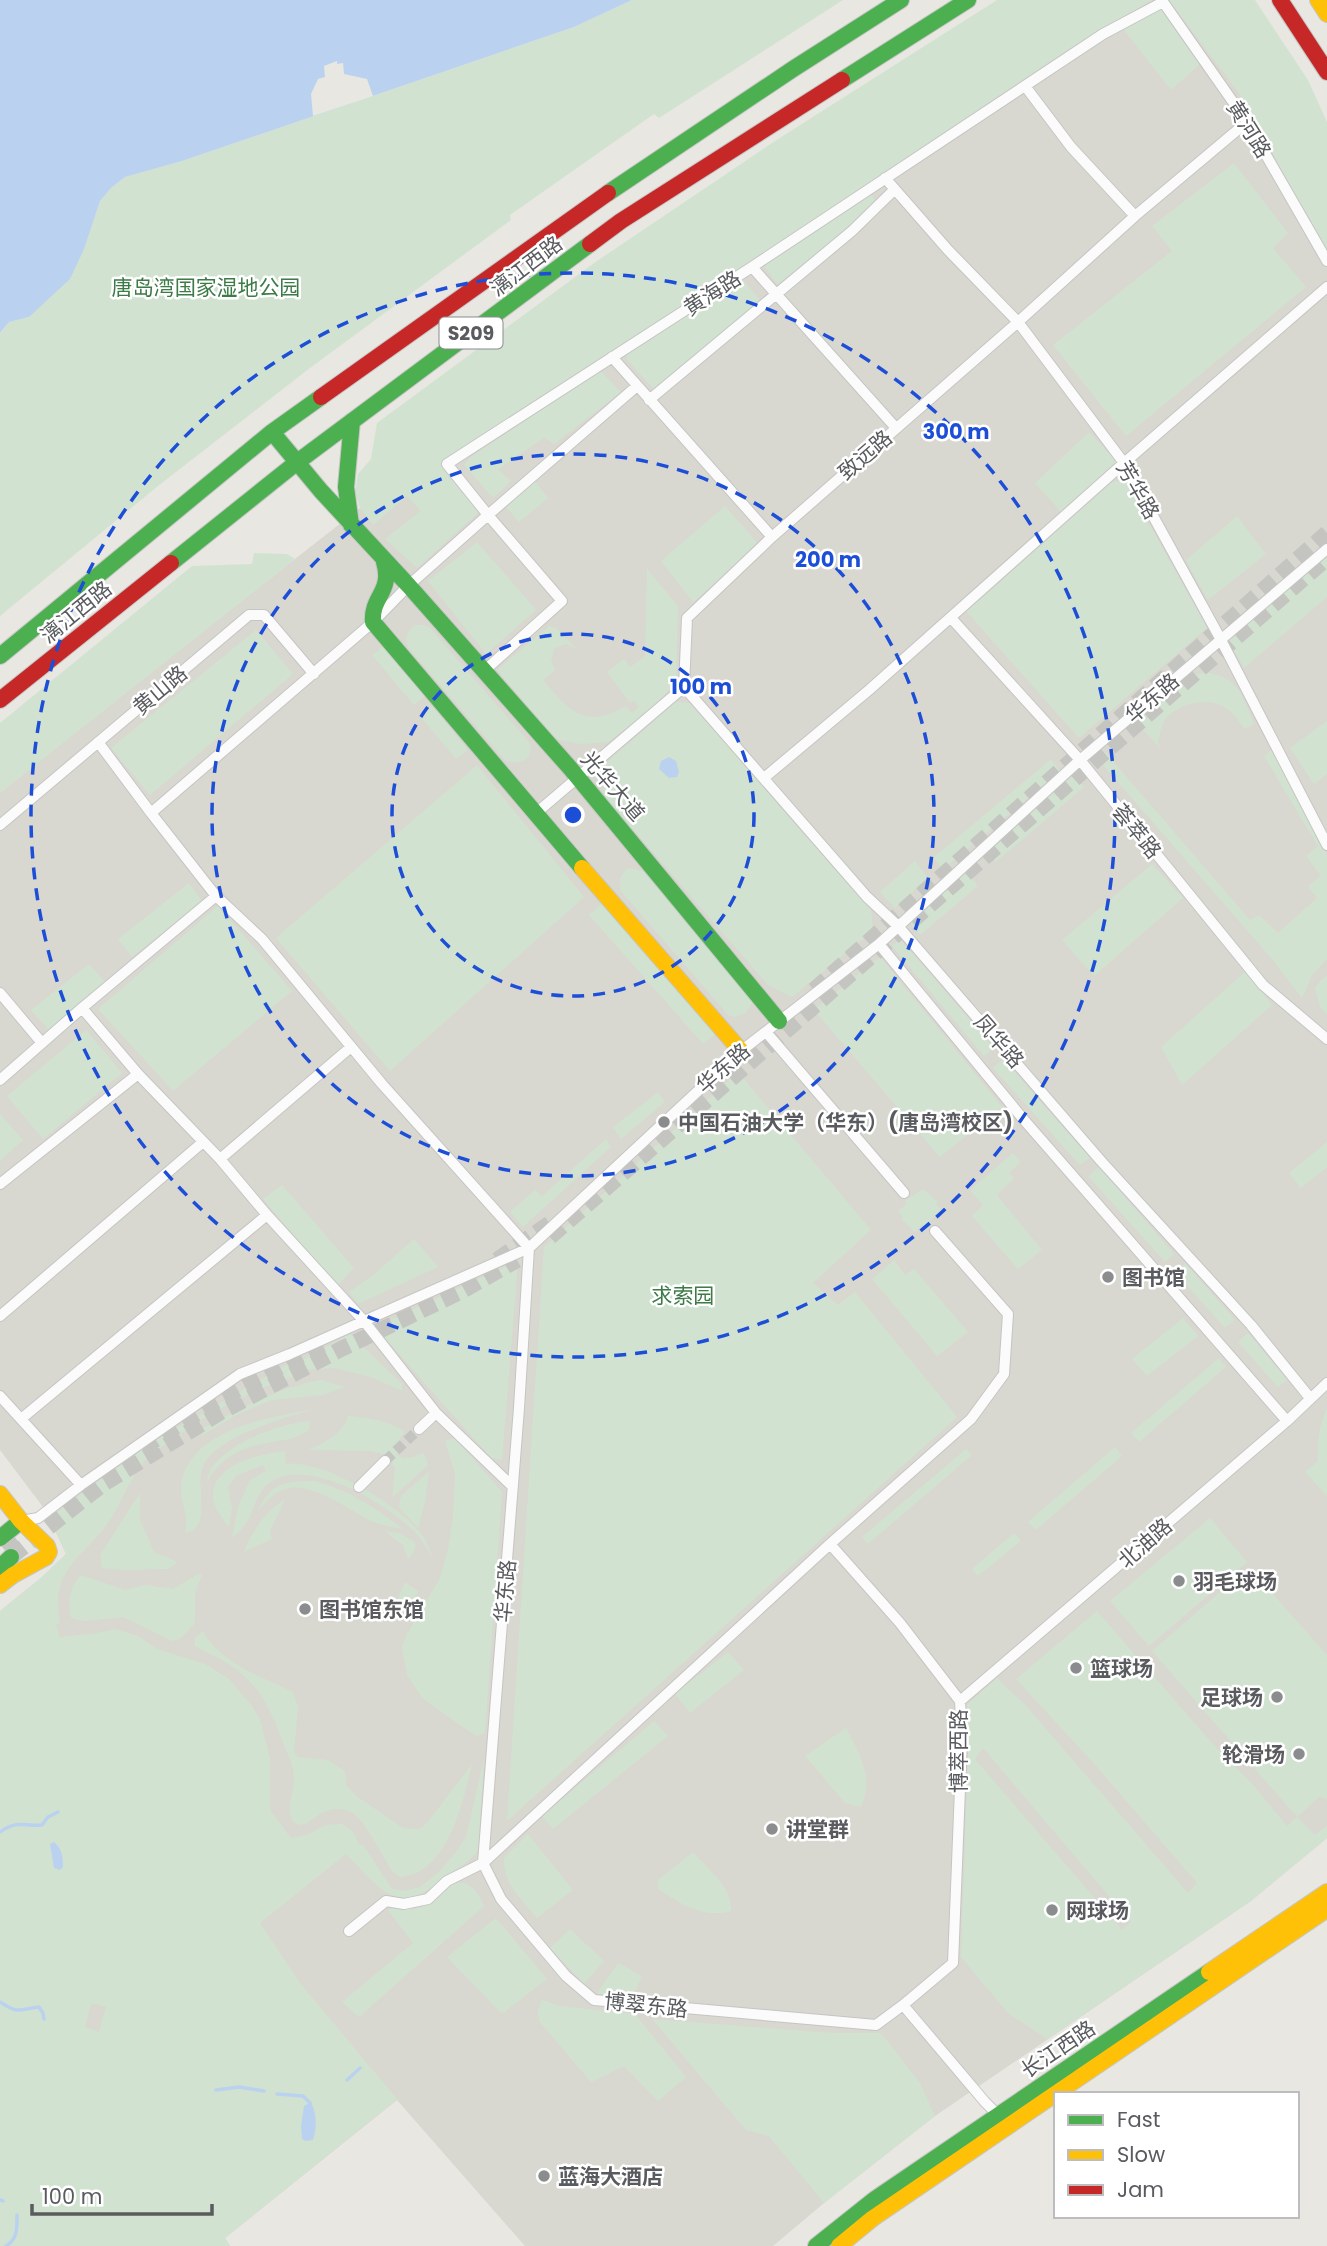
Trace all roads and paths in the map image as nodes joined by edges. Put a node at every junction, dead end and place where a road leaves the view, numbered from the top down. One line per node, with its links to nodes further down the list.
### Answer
1 (901, 0): 23 (main road, 漓江西路 / S209)
2 (968, 0): 21 (main road, 漓江西路 / S209)
3 (1280, 0): 7 (main road)
4 (1318, 0): 6 (main road)
5 (1163, 2): 8 (street, 黄海路); 9 (street, 黄河路)
6 (1327, 14)
7 (1327, 72)
8 (1025, 86): 10 (street, 黄海路); 12 (street)
9 (1247, 122): 12 (street, 致远路); 13 (street, 黄河路)
10 (885, 178): 11 (street, 芳华路); 14 (street, 黄海路)
11 (894, 190): 16 (street); 17 (street, 芳华路)
12 (1135, 216): 17 (street, 致远路)
13 (1327, 261)
14 (752, 267): 16 (street); 18 (street, 黄海路)
15 (1327, 288): 25 (street)
16 (775, 295): 20 (street); 22 (street)
17 (1018, 322): 22 (street, 致远路); 25 (street, 芳华路)
18 (612, 357): 19 (street); 26 (street, 黄海路)
19 (637, 386): 20 (street); 26 (street)
20 (649, 400): 28 (street)
21 (352, 421): 24 (main road, 漓江西路 / S209); 27 (main road)
22 (896, 428): 28 (street, 致远路)
23 (272, 432): 24 (main road, 光华大道); 35 (main road, 漓江西路 / S209)
24 (296, 463): 27 (main road, 光华大道); 39 (main road, 漓江西路 / S209)
25 (1124, 463): 32 (street); 34 (street, 芳华路)
26 (488, 515): 31 (street); 36 (street)
27 (352, 527): 30 (main road, 光华大道)
28 (772, 537): 38 (street, 致远路)
29 (1327, 549): 34 (street, 华东路)
30 (383, 559): 31 (main road, 光华大道); 33 (main road)
31 (408, 586): 33 (street); 36 (main road, 光华大道)
32 (951, 618): 41 (street, 荟萃路); 43 (street)
33 (373, 622): 37 (street); 45 (main road)
34 (1220, 638): 41 (street, 华东路); 47 (street, 芳华路)
35 (0, 656)
36 (484, 671): 42 (main road, 光华大道)
37 (314, 674): 40 (street, 黄山路); 44 (street)
38 (684, 687): 42 (street); 43 (street, 凤华路)
39 (0, 700)
40 (97, 742): 44 (street); 46 (street, 黄山路)
41 (1080, 760): 49 (street, 华东路); 55 (street, 荟萃路)
42 (578, 777): 45 (street); 53 (main road, 光华大道)
43 (764, 778): 49 (street, 凤华路)
44 (151, 813): 48 (street)
45 (535, 814): 58 (main road)
46 (0, 824)
47 (1327, 845)
48 (216, 896): 52 (street); 57 (street)
49 (897, 925): 50 (street, 华东路); 72 (street, 凤华路)
50 (879, 944): 53 (street, 华东路); 75 (street, 凤华路)
51 (0, 993): 56 (street)
52 (82, 1008): 56 (street); 59 (street)
53 (779, 1021): 54 (street, 华东路)
54 (766, 1032): 58 (street, 华东路); 64 (street)
55 (1327, 1039)
56 (42, 1043): 60 (street)
57 (351, 1046): 62 (street); 67 (street)
58 (741, 1051): 67 (street, 华东路)
59 (138, 1074): 61 (street); 63 (street)
60 (0, 1080)
61 (203, 1142): 62 (street); 68 (street)
62 (220, 1158): 65 (street)
63 (0, 1184)
64 (904, 1193)
65 (267, 1215): 69 (street); 74 (street)
66 (935, 1231): 83 (street)
67 (529, 1248): 69 (street); 80 (street, 华东路)
68 (0, 1316)
69 (364, 1321): 73 (street); 78 (street)
70 (1327, 1382): 72 (street, 北油路)
71 (0, 1396): 74 (street)
72 (1310, 1398): 75 (street, 北油路)
73 (436, 1413): 76 (street); 80 (street)
74 (20, 1419): 78 (street)
75 (1287, 1421): 86 (street, 北油路)
76 (419, 1429)
77 (386, 1461): 79 (street)
78 (80, 1485): 82 (street)
79 (359, 1487)
80 (513, 1487): 87 (street, 华东路)
81 (0, 1494): 82 (main road)
82 (21, 1521): 84 (main road); 85 (main road)
83 (830, 1544): 86 (street, 博萃西路); 87 (street)
84 (3, 1552)
85 (0, 1585)
86 (960, 1701): 91 (street, 博萃西路)
87 (483, 1863): 90 (street); 91 (street, 博翠东路)
88 (1327, 1892): 92 (main road, 长江西路)
89 (1327, 1909): 92 (main road, 长江西路)
90 (349, 1931)
91 (903, 2005): 92 (street)
92 (1003, 2120): 93 (main road, 长江西路); 94 (main road, 长江西路)
93 (816, 2246)
94 (839, 2246)

